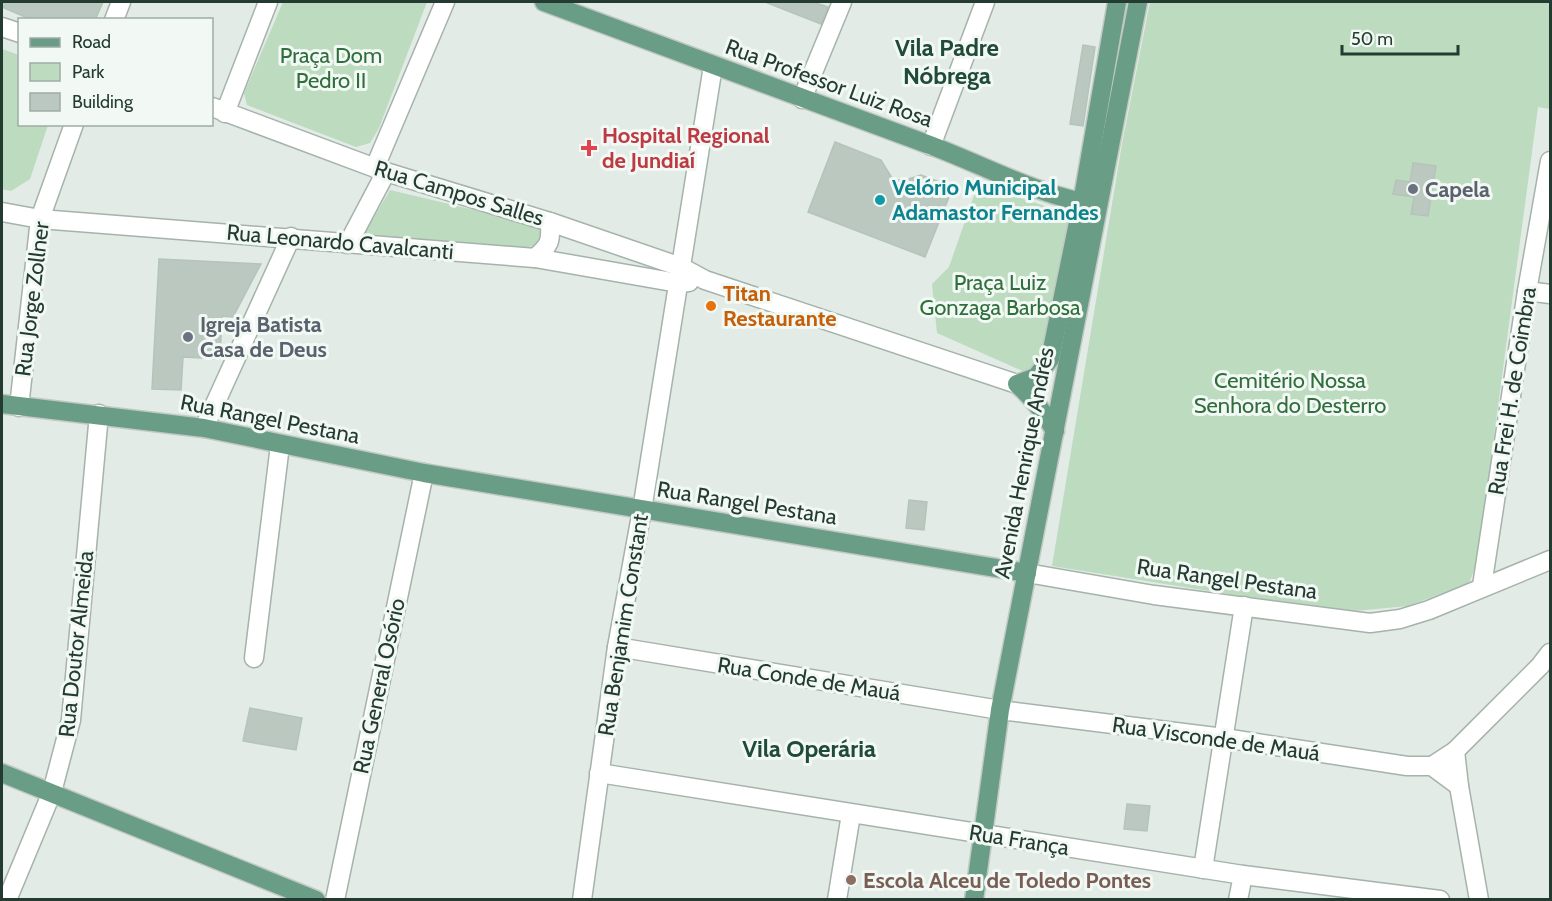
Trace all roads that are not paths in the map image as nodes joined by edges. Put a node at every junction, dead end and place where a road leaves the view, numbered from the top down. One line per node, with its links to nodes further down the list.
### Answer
1 (121, 2): 10 (street)
2 (267, 2): 16 (street)
3 (445, 2): 20 (street)
4 (544, 2): 14 (main road, Rua Professor Luiz Rosa)
5 (842, 2): 15 (street)
6 (985, 2): 18 (street)
7 (1117, 2): 21 (main road, Avenida Henrique Andrés)
8 (1125, 2): 13 (main road)
9 (1138, 2): 13 (main road, Avenida Henrique Andrés)
10 (115, 18)
11 (2, 27): 12 (street)
12 (18, 32)
13 (1128, 57): 21 (main road, Avenida Henrique Andrés)
14 (713, 66): 15 (main road, Rua Professor Luiz Rosa); 28 (street, Rua Benjamim Constant)
15 (802, 99): 18 (main road, Rua Professor Luiz Rosa)
16 (218, 110): 20 (street, Rua Campos Salles)
17 (73, 126): 23 (street, Rua Jorge Zollner)
18 (931, 146): 21 (main road, Rua Professor Luiz Rosa)
19 (1551, 161): 29 (street, Rua Frei H. de Coimbra)
20 (381, 170): 24 (street, Rua Campos Salles); 26 (street)
21 (1090, 204): 31 (main road, Avenida Henrique Andrés); 35 (main road, Avenida Henrique Andrés)
22 (2, 212): 23 (street, Rua Leonardo Cavalcanti)
23 (40, 219): 25 (street, Rua Leonardo Cavalcanti); 32 (street, Rua Jorge Zollner)
24 (550, 222): 27 (street); 28 (street, Rua Campos Salles)
25 (291, 237): 26 (street, Rua Leonardo Cavalcanti); 34 (street)
26 (348, 244): 27 (street, Rua Leonardo Cavalcanti)
27 (535, 258): 28 (street, Rua Leonardo Cavalcanti)
28 (679, 275): 31 (street, Rua Campos Salles); 38 (street, Rua Benjamim Constant)
29 (1527, 291): 30 (street); 41 (street, Rua Frei H. de Coimbra)
30 (1551, 294)
31 (1017, 384): 35 (main road)
32 (10, 406): 33 (main road, Rua Rangel Pestana)
33 (99, 414): 34 (main road, Rua Rangel Pestana); 53 (street, Rua Doutor Almeida)
34 (204, 428): 36 (main road, Rua Rangel Pestana)
35 (1055, 431): 40 (main road, Avenida Henrique Andrés)
36 (280, 445): 37 (main road, Rua Rangel Pestana); 45 (street)
37 (423, 473): 38 (main road, Rua Rangel Pestana); 61 (street, Rua General Osório)
38 (642, 510): 40 (main road, Rua Rangel Pestana); 43 (street, Rua Benjamim Constant)
39 (1547, 565): 41 (street, Rua Rangel Pestana)
40 (1027, 573): 42 (street, Rua Rangel Pestana); 46 (main road, Avenida Henrique Andrés)
41 (1482, 586): 42 (street, Rua Rangel Pestana)
42 (1244, 606): 47 (street)
43 (617, 647): 46 (street, Rua Conde de Mauá); 51 (street, Rua Benjamim Constant)
44 (1551, 653): 48 (street)
45 (254, 658)
46 (1000, 710): 47 (street, Rua Visconde de Mauá); 55 (main road, Avenida Henrique Andrés)
47 (1224, 738): 49 (street, Rua Visconde de Mauá); 56 (street)
48 (1455, 751): 49 (street); 52 (street)
49 (1432, 766): 52 (street)
50 (2, 773): 53 (main road)
51 (599, 773): 54 (street, Rua França); 62 (street, Rua Benjamim Constant)
52 (1459, 786): 67 (street)
53 (52, 792): 59 (street, Rua Doutor Almeida); 60 (main road)
54 (851, 814): 55 (street, Rua França); 63 (street)
55 (983, 835): 56 (street, Rua França); 64 (main road, Avenida Henrique Andrés)
56 (1203, 868): 57 (street, Rua França)
57 (1243, 875): 58 (street, Rua França); 65 (street)
58 (1370, 895): 66 (street, Rua França)
59 (6, 900)
60 (316, 900)
61 (335, 900)
62 (582, 900)
63 (837, 900)
64 (974, 900)
65 (1238, 900)
66 (1440, 900)
67 (1479, 900)

